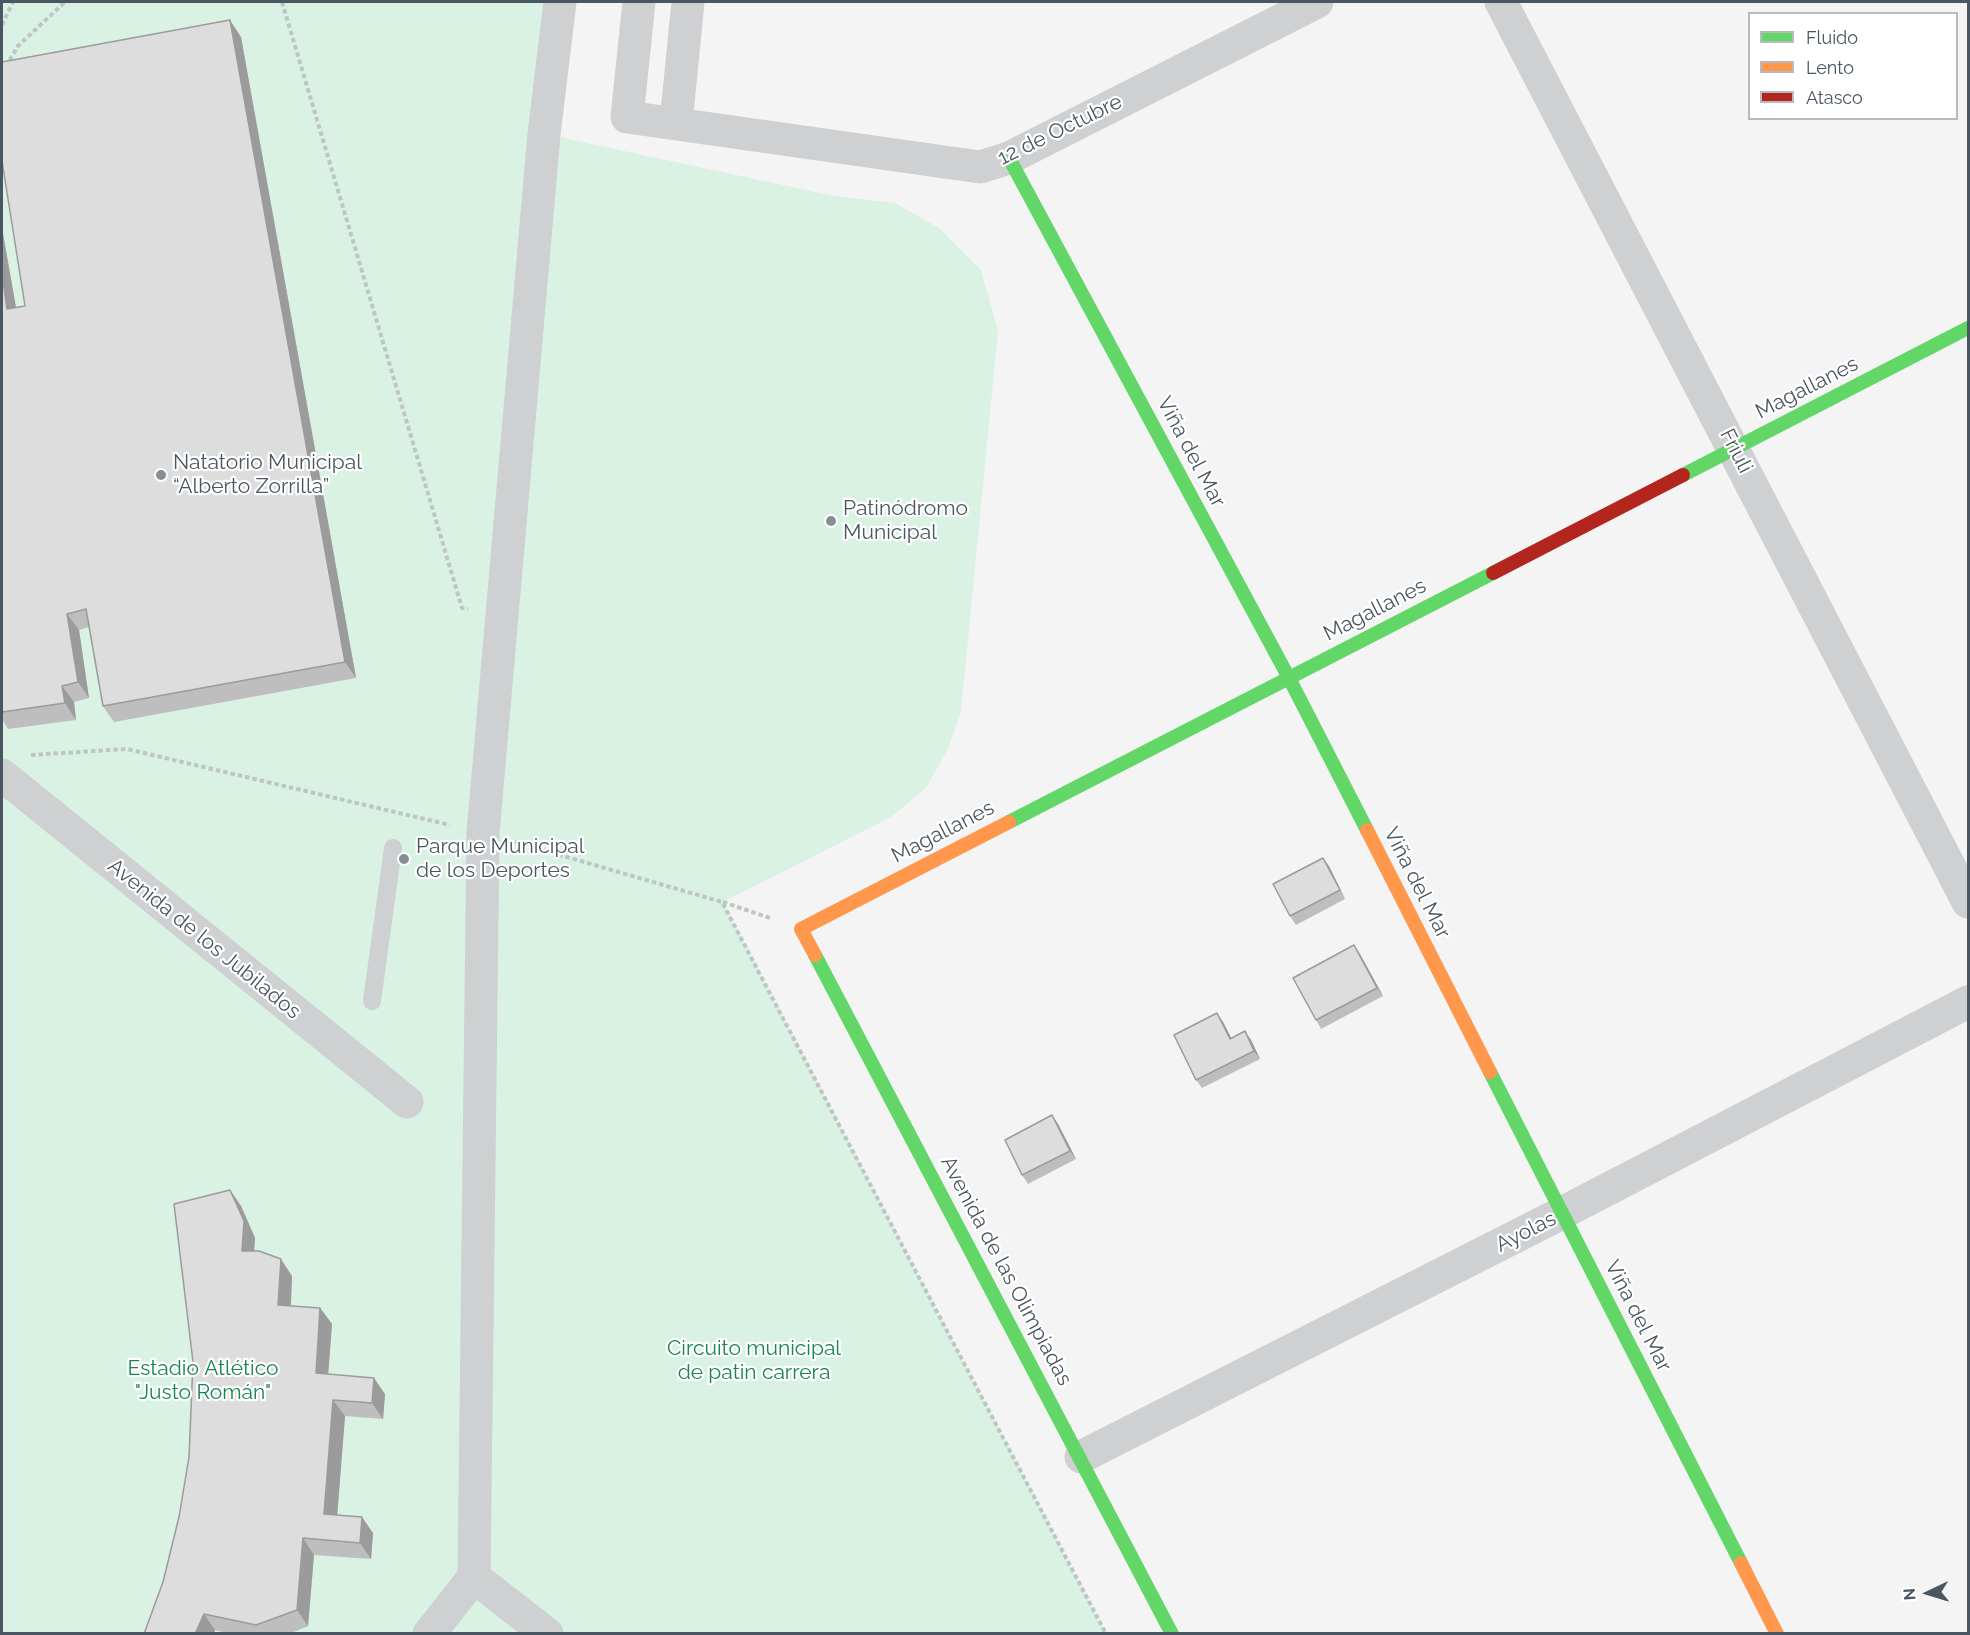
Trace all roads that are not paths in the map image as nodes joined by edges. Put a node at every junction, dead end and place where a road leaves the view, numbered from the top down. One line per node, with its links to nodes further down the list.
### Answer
1 (560, 2): 20 (street)
2 (639, 2): 6 (street, 12 de Octubre)
3 (688, 2): 6 (street)
4 (1317, 2): 7 (street, 12 de Octubre)
5 (1501, 2): 9 (street, Friuli)
6 (676, 123): 7 (street, 12 de Octubre)
7 (1009, 158): 10 (street, Viña del Mar)
8 (1968, 328): 9 (street, Magallanes)
9 (1734, 448): 10 (street, Magallanes); 13 (street, Friuli)
10 (1289, 678): 14 (street, Magallanes); 18 (street, Viña del Mar)
11 (2, 775): 17 (street, Avenida de los Jubilados)
12 (393, 848): 15 (lane)
13 (1968, 902)
14 (801, 929): 19 (street, Avenida de las Olimpiadas)
15 (372, 1000)
16 (1968, 1002): 18 (street, Ayolas)
17 (408, 1102)
18 (1562, 1214): 19 (street, Ayolas); 24 (street, Viña del Mar)
19 (1081, 1457): 23 (street, Avenida de las Olimpiadas)
20 (474, 1577): 21 (street); 22 (street)
21 (429, 1634)
22 (547, 1634)
23 (1172, 1634)
24 (1777, 1634)

